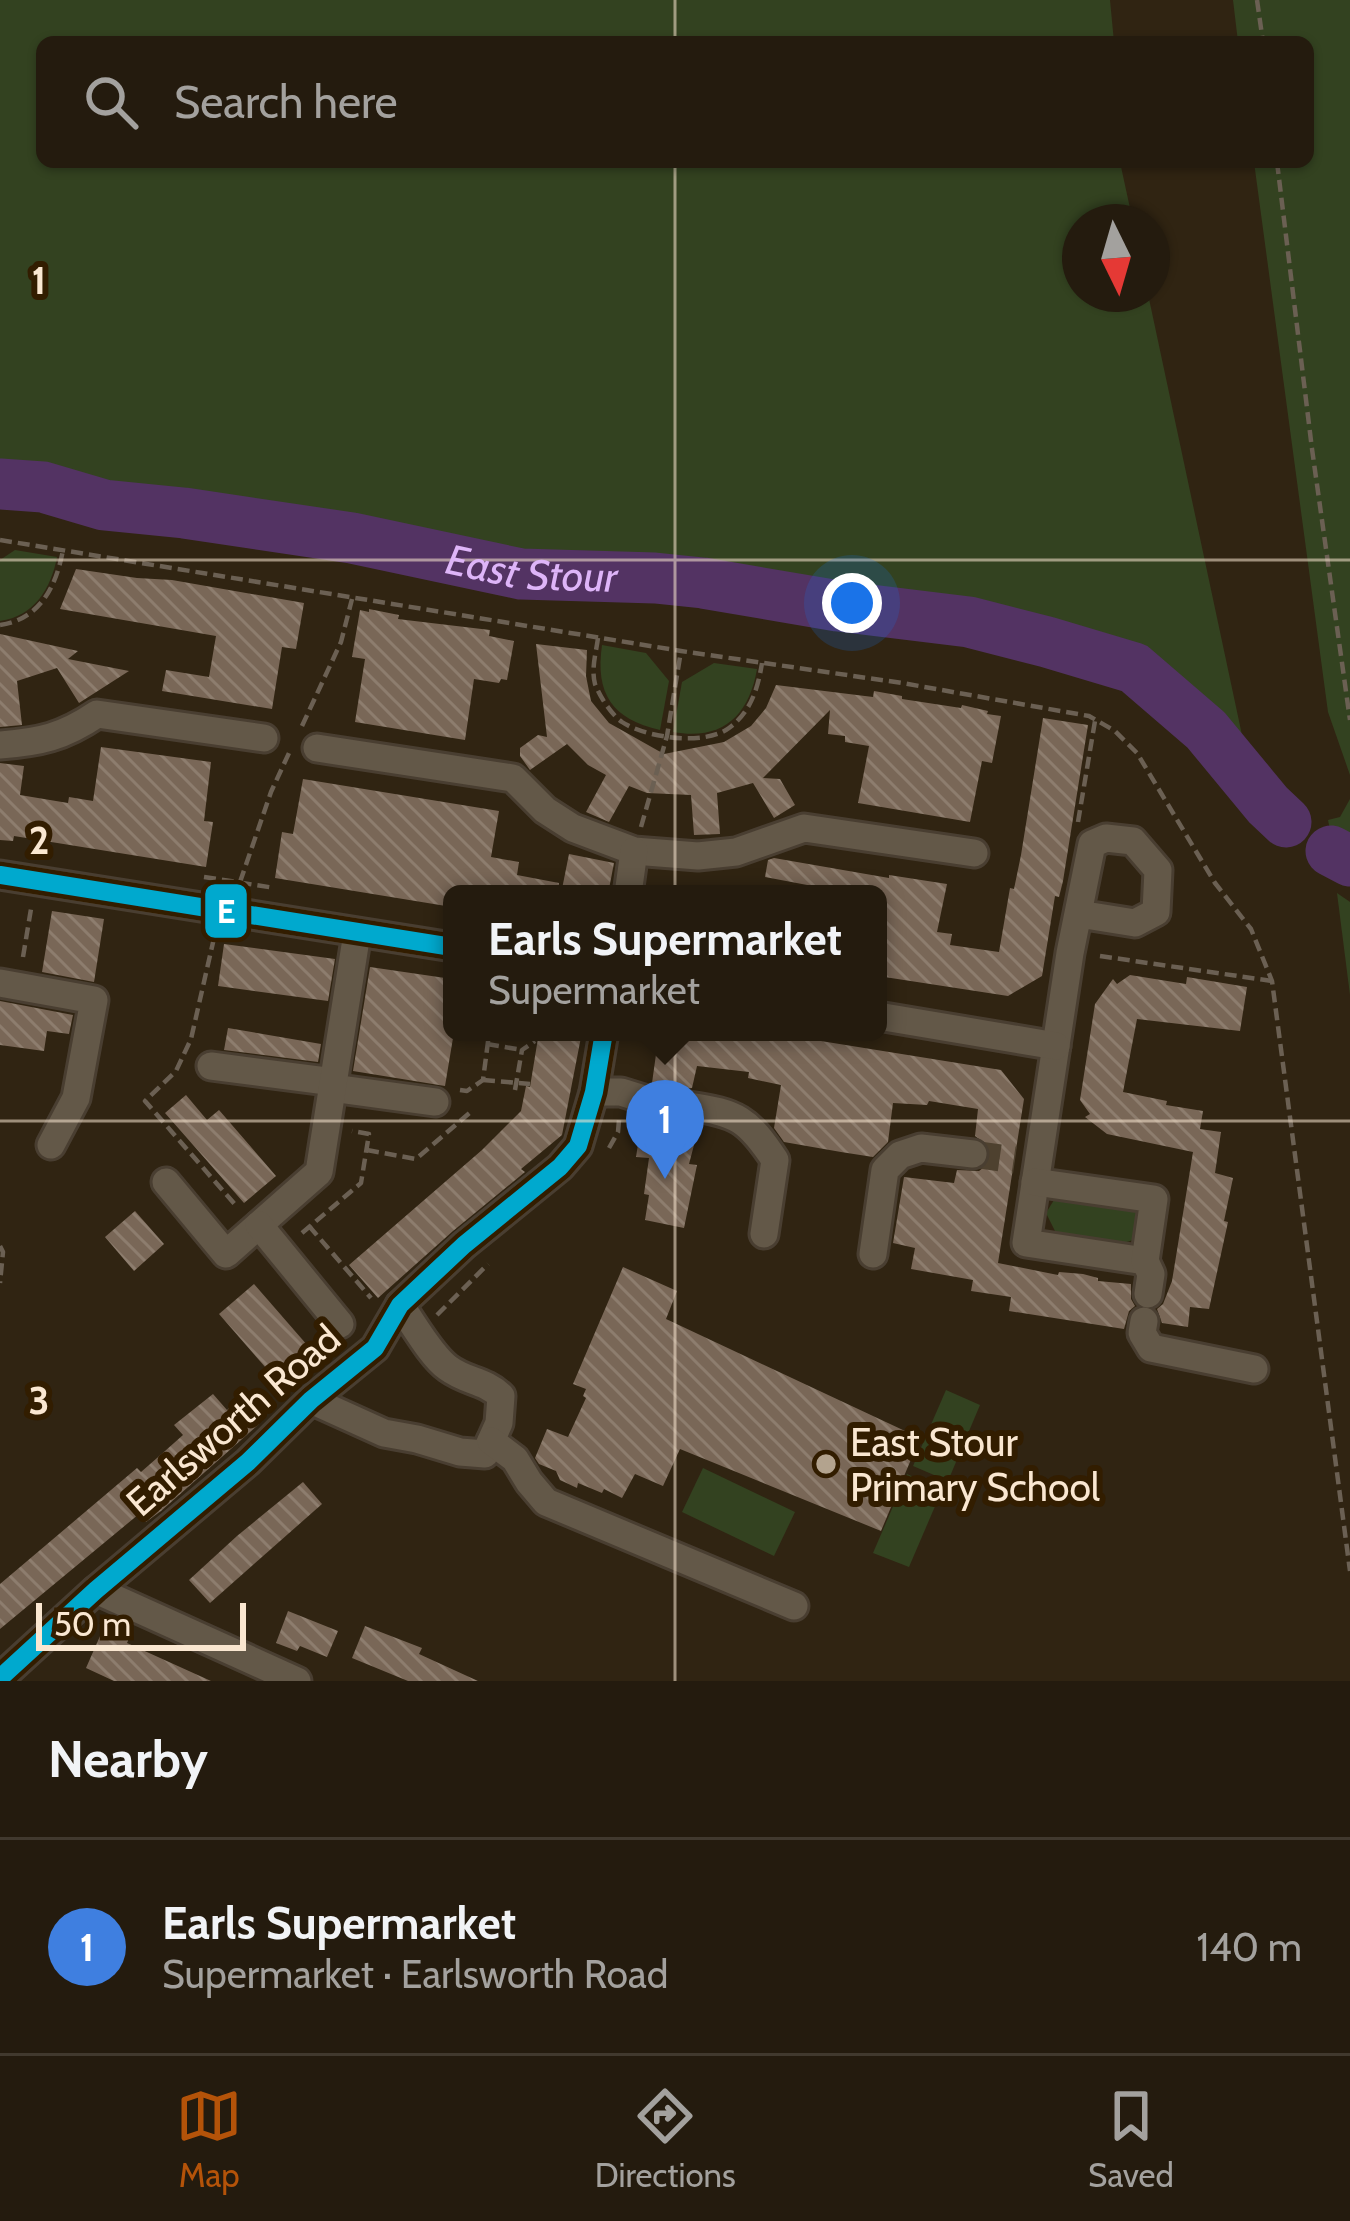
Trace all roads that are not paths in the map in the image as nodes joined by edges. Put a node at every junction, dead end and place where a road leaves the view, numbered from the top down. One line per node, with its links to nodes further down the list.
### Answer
1 (263, 738): 2 (street)
2 (0, 745)
3 (317, 748): 4 (street)
4 (634, 851): 5 (street); 7 (street)
5 (974, 853)
6 (0, 874): 9 (street)
7 (629, 885)
8 (1079, 914): 14 (street)
9 (357, 933): 10 (street); 16 (street)
10 (443, 945)
11 (9, 984): 21 (street)
12 (887, 1018): 14 (street)
13 (602, 1041): 17 (street, Earlsworth Road)
14 (1056, 1046): 23 (street)
15 (211, 1066): 16 (street)
16 (333, 1085): 18 (street); 25 (street)
17 (594, 1092): 19 (street); 29 (street, Earlsworth Road)
18 (441, 1095)
19 (650, 1101)
20 (688, 1106): 26 (street)
21 (51, 1145)
22 (973, 1154): 27 (street)
23 (1029, 1168): 28 (street); 28 (street)
24 (166, 1182): 25 (street)
25 (259, 1225): 30 (street)
26 (764, 1234)
27 (873, 1254)
28 (1145, 1261): 31 (street)
29 (387, 1304): 32 (street, Earlsworth Road); 33 (street)
30 (340, 1324)
31 (1254, 1369)
32 (310, 1400): 33 (street); 34 (street, Earlsworth Road)
33 (491, 1441): 35 (street)
34 (96, 1590): 36 (street, Earlsworth Road); 37 (street)
35 (794, 1606)
36 (0, 1678)
37 (297, 1681)

